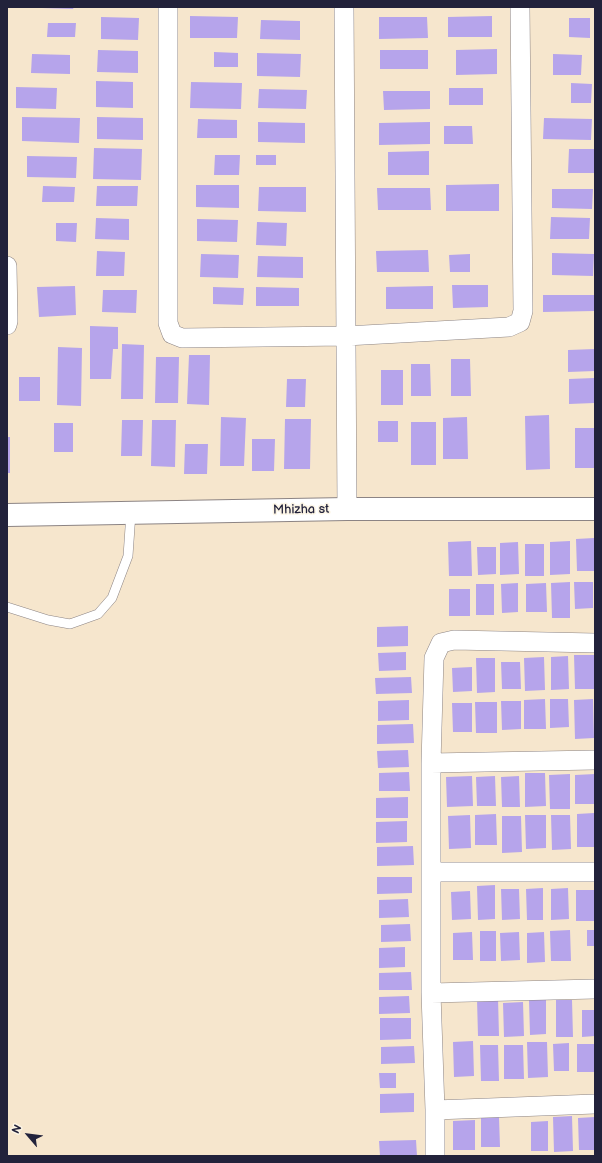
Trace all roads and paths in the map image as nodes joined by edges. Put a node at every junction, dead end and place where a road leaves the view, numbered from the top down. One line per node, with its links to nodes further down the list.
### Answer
1 (168, 7): 6 (street)
2 (344, 7): 6 (street)
3 (520, 7): 6 (street)
4 (7, 266): 5 (street)
5 (7, 325)
6 (346, 336): 8 (street)
7 (595, 509): 8 (street, Mhizha st)
8 (348, 510): 9 (street, Mhizha st)
9 (131, 513): 10 (street, Mhizha st); 11 (lane)
10 (7, 516)
11 (7, 607)
12 (595, 643): 14 (street)
13 (595, 760): 14 (street)
14 (431, 763): 15 (street)
15 (431, 872): 16 (street); 18 (street)
16 (595, 872)
17 (595, 989): 18 (street)
18 (431, 993): 20 (street)
19 (595, 1104): 20 (street)
20 (435, 1110): 21 (street)
21 (435, 1156)

